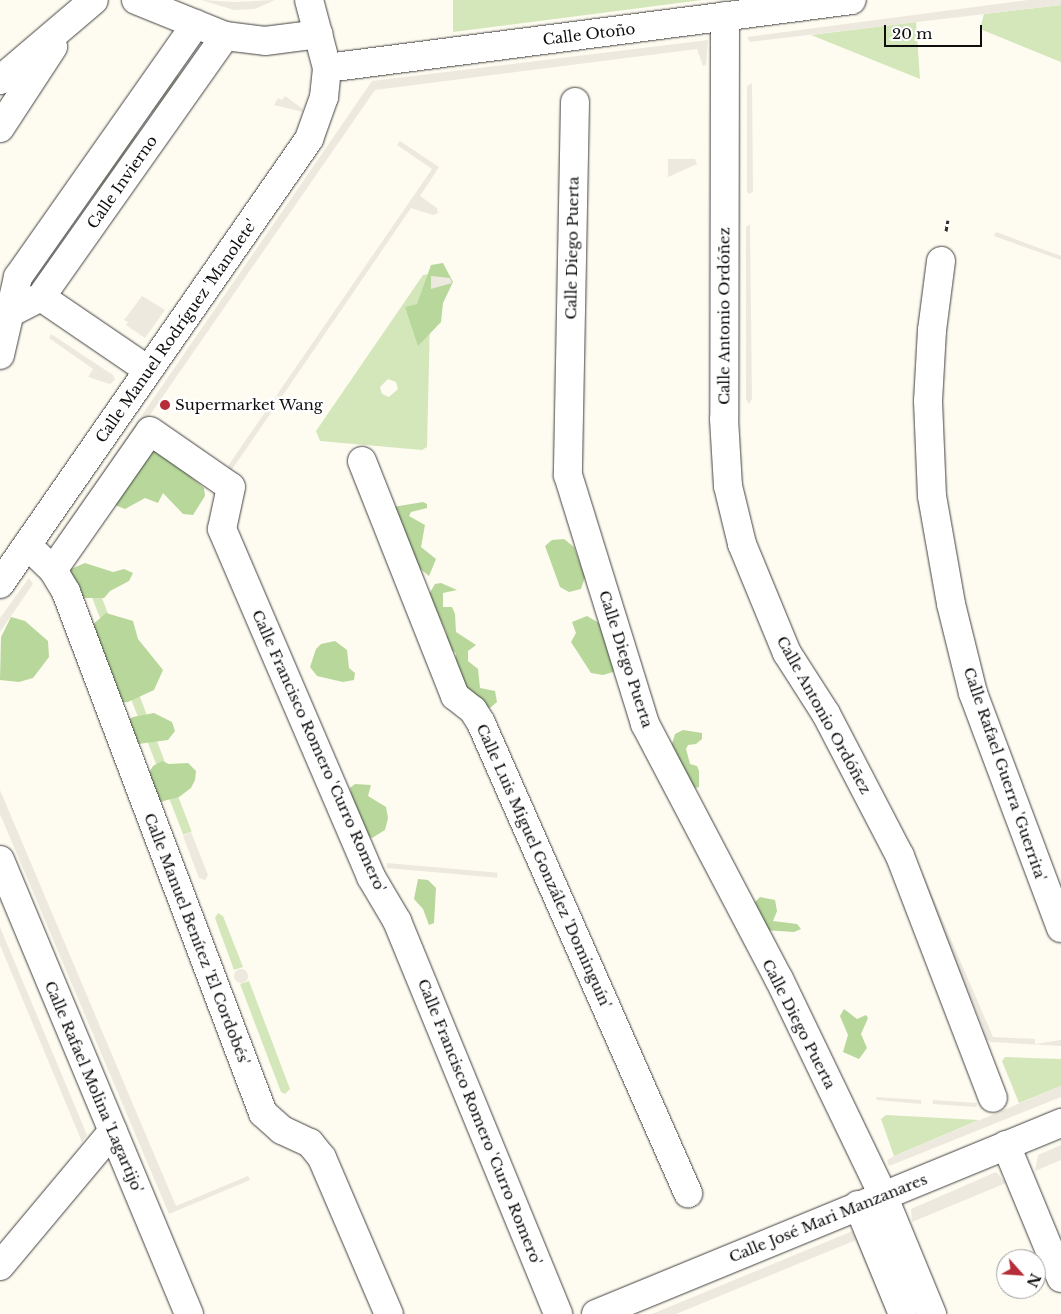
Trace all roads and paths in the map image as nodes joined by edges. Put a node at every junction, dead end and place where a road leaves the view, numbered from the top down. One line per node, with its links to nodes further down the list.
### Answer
1 (94, 0): 7 (street)
2 (136, 0): 6 (street)
3 (309, 0): 8 (street, Calle Manuel Rodríguez 'Manolete')
4 (852, 0): 5 (street, Calle Otoño)
5 (726, 16): 10 (street, Calle Otoño); 25 (street, Calle Antonio Ordóñez)
6 (196, 24): 9 (street); 16 (street, Calle Invierno)
7 (68, 25): 11 (street); 13 (street)
8 (319, 34): 9 (street); 10 (street, Calle Manuel Rodríguez 'Manolete')
9 (225, 36): 15 (street, Calle Invierno)
10 (326, 68): 18 (street, Calle Manuel Rodríguez 'Manolete')
11 (0, 80)
12 (575, 102): 30 (street, Calle Diego Puerta)
13 (0, 128)
14 (941, 261): 24 (street, Calle Rafael Guerra 'Guerrita')
15 (41, 297): 16 (street, Calle Invierno); 18 (street)
16 (2, 314): 17 (street, Calle Invierno)
17 (0, 355)
18 (148, 370): 20 (street, Calle Manuel Rodríguez 'Manolete')
19 (362, 461): 29 (street, Calle Luis Miguel González 'Dominguín')
20 (27, 545): 21 (street, Calle Manuel Benítez 'El Cordobés'); 22 (street, Calle Manuel Rodríguez 'Manolete')
21 (53, 570): 35 (street, Calle Manuel Benítez 'El Cordobés'); 36 (street, Calle Francisco Romero 'Curro Romero')
22 (0, 584)
23 (0, 860): 27 (street, Calle Rafael Molina 'Lagartijo')
24 (1061, 928)
25 (993, 1098)
26 (1061, 1123): 28 (street, Calle José Mari Manzanares)
27 (113, 1131): 32 (street); 34 (street, Calle Rafael Molina 'Lagartijo')
28 (1006, 1145): 30 (street, Calle José Mari Manzanares); 33 (street)
29 (688, 1193)
30 (883, 1195): 31 (street, Calle José Mari Manzanares); 39 (street, Calle Diego Puerta)
31 (858, 1205): 37 (street, Calle José Mari Manzanares); 38 (street)
32 (0, 1266)
33 (1061, 1278)
34 (189, 1314)
35 (389, 1314)
36 (558, 1314)
37 (596, 1314)
38 (903, 1314)
39 (932, 1314)

